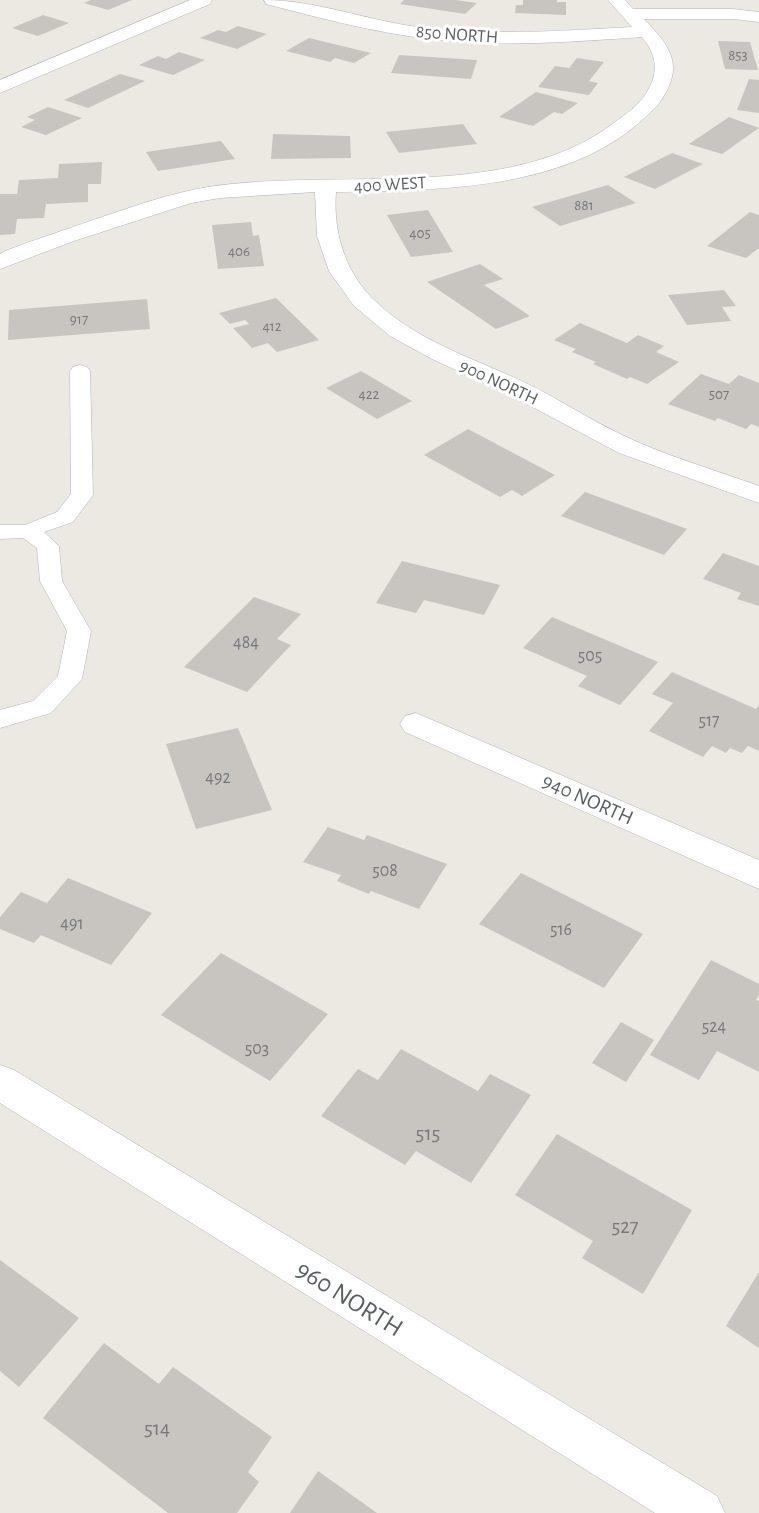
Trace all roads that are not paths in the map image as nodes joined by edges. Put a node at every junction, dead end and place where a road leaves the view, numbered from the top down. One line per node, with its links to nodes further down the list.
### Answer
1 (204, 0): 6 (street)
2 (272, 0): 5 (street, 850 NORTH)
3 (622, 7): 4 (street); 5 (street, 400 WEST)
4 (759, 17)
5 (645, 32): 7 (street, 400 WEST)
6 (0, 87)
7 (326, 187): 8 (street, 400 WEST); 10 (street, 900 NORTH)
8 (0, 262)
9 (80, 371): 11 (lane)
10 (759, 495)
11 (28, 531): 12 (lane); 13 (lane)
12 (0, 532)
13 (0, 719)
14 (416, 724): 15 (street, 940 NORTH)
15 (759, 875)
16 (0, 1082): 17 (street, 960 NORTH)
17 (700, 1513)

